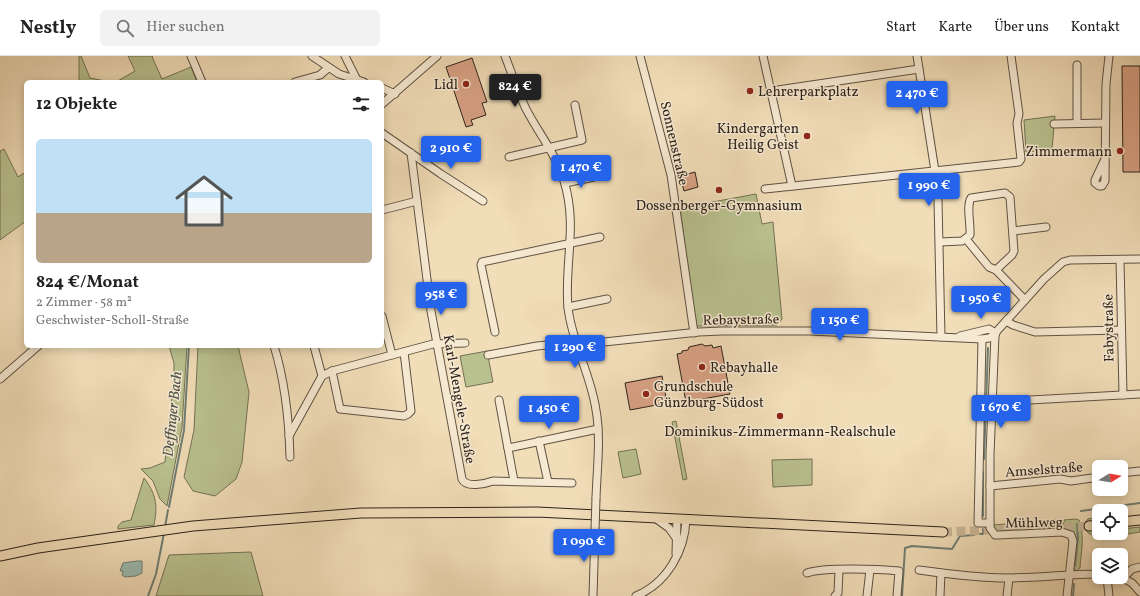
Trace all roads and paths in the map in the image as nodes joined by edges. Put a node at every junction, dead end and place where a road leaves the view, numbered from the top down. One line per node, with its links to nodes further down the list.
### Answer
1 (192, 56): 14 (street)
2 (312, 56): 12 (street)
3 (345, 56): 16 (street)
4 (437, 56): 19 (street)
5 (505, 56): 26 (street)
6 (640, 56): 54 (street, Sonnenstraße)
7 (763, 56): 18 (street)
8 (917, 56): 13 (street)
9 (1011, 56): 30 (street)
10 (1109, 56): 23 (street)
11 (1077, 65): 22 (street)
12 (328, 68): 15 (street); 16 (street)
13 (919, 69): 18 (street); 30 (street)
14 (201, 80)
15 (303, 80)
16 (357, 80)
17 (384, 89): 19 (street)
18 (771, 91): 33 (street)
19 (395, 94): 20 (street)
20 (384, 102)
21 (575, 105): 26 (street)
22 (1077, 123): 23 (street); 24 (street)
23 (1105, 123): 29 (street)
24 (1054, 124)
25 (384, 137): 27 (street)
26 (550, 148): 28 (street); 32 (street)
27 (411, 153): 35 (street, Karl-Mengele-Straße); 36 (street)
28 (509, 157)
29 (1105, 159)
30 (935, 171): 33 (street); 42 (street)
31 (594, 177): 32 (street)
32 (565, 183): 43 (street)
33 (792, 186): 34 (street)
34 (765, 190)
35 (416, 201): 37 (street); 60 (street, Karl-Mengele-Straße)
36 (482, 201)
37 (384, 209)
38 (1046, 227): 39 (street)
39 (1013, 231): 41 (street); 46 (street)
40 (600, 237): 43 (street)
41 (966, 239): 42 (street); 46 (street)
42 (940, 242): 56 (street)
43 (571, 243): 49 (street); 53 (street)
44 (1140, 259): 45 (street)
45 (1120, 260): 48 (street); 52 (street, Fabystraße)
46 (996, 270): 48 (street)
47 (607, 299): 49 (street)
48 (1024, 300): 50 (street)
49 (568, 307): 61 (street)
50 (1006, 320): 52 (street); 55 (street)
51 (384, 324): 66 (street)
52 (1121, 330): 72 (street, Fabystraße)
53 (494, 332)
54 (694, 333): 56 (street, Rebaystraße); 61 (street, Rebaystraße)
55 (995, 335): 57 (street, Rebaystraße); 58 (street, Rebaystraße); 74 (street)
56 (942, 337): 57 (street, Rebaystraße)
57 (955, 337): 58 (street, Rebaystraße)
58 (982, 339): 91 (street)
59 (465, 343): 60 (street)
60 (436, 344): 65 (street); 83 (street, Karl-Mengele-Straße)
61 (576, 345): 67 (street, Rebaystraße); 75 (street)
62 (36, 348): 70 (street)
63 (275, 348): 76 (street)
64 (315, 348): 69 (street)
65 (404, 352): 66 (street); 68 (street)
66 (392, 355): 68 (street)
67 (488, 355)
68 (332, 372): 69 (street)
69 (322, 376): 76 (street)
70 (0, 379)
71 (1140, 394): 72 (street)
72 (1123, 395): 74 (street)
73 (499, 400): 78 (street)
74 (992, 402): 86 (street)
75 (598, 429): 77 (street); 110 (street, bridge)
76 (289, 436): 79 (street)
77 (539, 441): 78 (street); 84 (street)
78 (508, 448): 83 (street)
79 (290, 458)
80 (1140, 471): 81 (street)
81 (1128, 472)
82 (1092, 478): 86 (street, Amselstraße)
83 (514, 481): 84 (street)
84 (548, 482): 85 (street)
85 (572, 483)
86 (990, 486): 91 (street)
87 (655, 518): 88 (main road); 95 (street); 96 (main road)
88 (682, 519): 94 (main road); 95 (street); 97 (street)
89 (1140, 520): 90 (main road)
90 (1128, 521)
91 (990, 522): 105 (street, Mühlweg)
92 (1089, 526): 93 (main road)
93 (1092, 526)
94 (943, 532)
95 (676, 538): 97 (street)
96 (2, 556)
97 (676, 556): 114 (street)
98 (1140, 567): 102 (street)
99 (839, 570): 100 (street); 103 (street); 115 (street)
100 (870, 570): 116 (street); 117 (street)
101 (919, 570): 104 (street)
102 (1128, 572)
103 (807, 573)
104 (941, 573): 107 (street); 118 (street)
105 (1069, 574): 106 (street); 107 (street); 120 (street)
106 (1092, 574)
107 (1009, 578): 119 (street)
108 (1128, 581): 111 (street)
109 (1108, 584): 121 (street)
110 (594, 587): 112 (street); 113 (street)
111 (1140, 592)
112 (594, 596)
113 (601, 596)
114 (636, 596)
115 (835, 596)
116 (867, 596)
117 (897, 596)
118 (940, 596)
119 (1007, 596)
120 (1067, 596)
121 (1109, 596)

